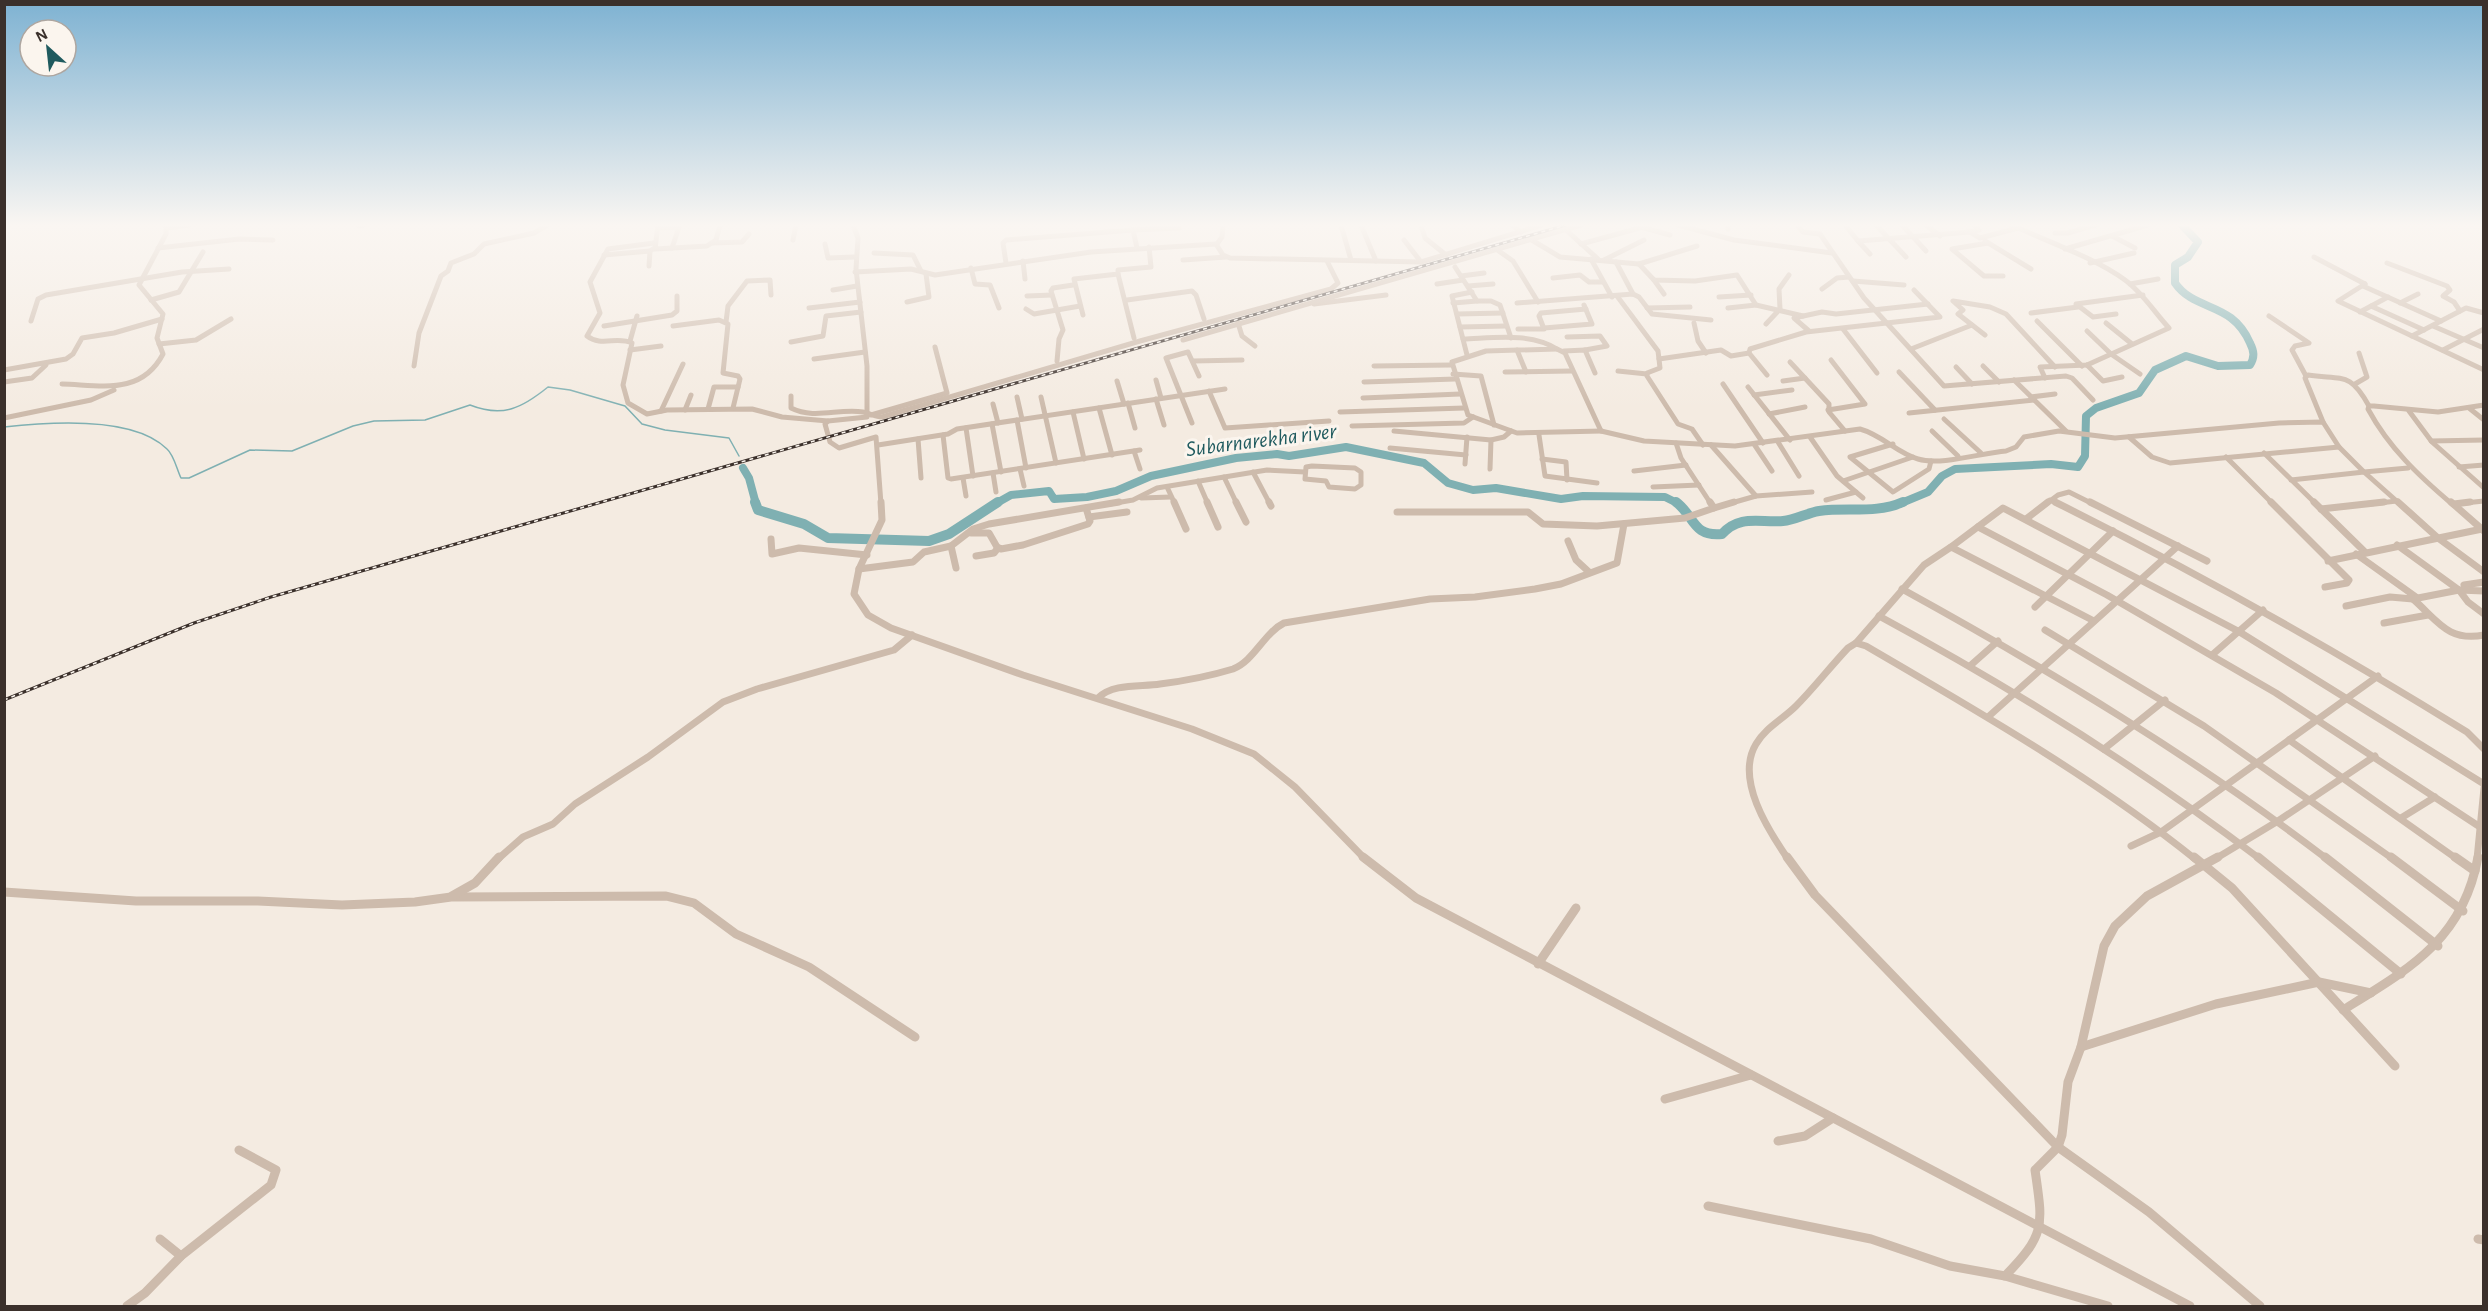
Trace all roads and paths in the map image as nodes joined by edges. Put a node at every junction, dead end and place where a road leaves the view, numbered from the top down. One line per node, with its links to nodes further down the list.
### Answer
1 (97, 286): 89 (street)
2 (139, 286): 47 (street)
3 (182, 286): 47 (street)
4 (437, 286): 151 (street)
5 (591, 286): 120 (street)
6 (743, 286): 93 (street)
7 (770, 286): 37 (street)
8 (856, 286): 32 (street)
9 (857, 286): 51 (street)
10 (926, 286): 52 (street)
11 (990, 286): 65 (street)
12 (1065, 286): 38 (street)
13 (1073, 286): 60 (street)
14 (1122, 286): 48 (street)
15 (1334, 286): 222 (street)
16 (1367, 286): 57 (street)
17 (1468, 286): 30 (street)
18 (1483, 286): 30 (street)
19 (1528, 286): 53 (street)
20 (1605, 286): 44 (street)
21 (1629, 286): 34 (street)
22 (1658, 286): 35 (street)
23 (1745, 286): 40 (street)
24 (1781, 286): 72 (street)
25 (1825, 286): 31 (street)
26 (1857, 286): 71 (street)
27 (2133, 286): 41 (street)
28 (2363, 286): 46 (street); 75 (street)
29 (2447, 286): 73 (street)
30 (1470, 289): 50 (street); 54 (street)
31 (1821, 289)
32 (832, 290)
33 (1914, 290): 58 (street)
34 (1633, 294): 44 (street); 66 (street)
35 (1664, 294)
36 (2418, 294): 56 (street)
37 (771, 295)
38 (1052, 295): 43 (street); 70 (street)
39 (1386, 295): 57 (street)
40 (1751, 295): 45 (street); 59 (street)
41 (2143, 295): 63 (street); 123 (street)
42 (676, 296): 92 (street)
43 (1027, 296)
44 (1614, 297): 49 (street); 142 (street)
45 (1719, 297)
46 (2388, 297): 56 (street); 61 (street)
47 (151, 300): 85 (street)
48 (1127, 300): 87 (street); 115 (street)
49 (1582, 300): 53 (street); 69 (street)
50 (1477, 301): 54 (street); 76 (street)
51 (860, 302): 64 (street); 74 (street)
52 (907, 302)
53 (1538, 302): 55 (street)
54 (1454, 303): 78 (street)
55 (1517, 303)
56 (2400, 303): 91 (street)
57 (1300, 304): 94 (street)
58 (1928, 304): 71 (street); 98 (street)
59 (1756, 305): 67 (street); 72 (street)
60 (1080, 306): 70 (street); 81 (street)
61 (2371, 306): 75 (street); 109 (street)
62 (1690, 307): 66 (street)
63 (2078, 307): 77 (street); 79 (street)
64 (809, 308)
65 (999, 308)
66 (1647, 308): 88 (street)
67 (1728, 308)
68 (1026, 309): 70 (street)
69 (1586, 309): 105 (street); 105 (street)
70 (1057, 310): 145 (street)
71 (1875, 310): 83 (street); 98 (street)
72 (1781, 311): 83 (street); 97 (street)
73 (2460, 311): 80 (street); 91 (street)
74 (861, 312): 121 (street); 135 (street)
75 (2360, 312): 113 (street)
76 (1503, 313): 78 (street); 102 (street)
77 (2031, 313)
78 (1456, 314): 104 (street)
79 (2116, 314)
80 (2484, 314)
81 (1083, 315)
82 (637, 316): 92 (street)
83 (1803, 316): 110 (street)
84 (2269, 316): 172 (street)
85 (162, 319): 122 (street); 148 (street)
86 (231, 319): 122 (street)
87 (1204, 319)
88 (1711, 320)
89 (31, 321)
90 (2037, 321): 154 (street)
91 (2441, 321): 103 (street)
92 (635, 322): 100 (street); 120 (street)
93 (726, 322): 101 (street); 186 (street)
94 (1238, 323): 119 (street); 125 (street)
95 (1694, 323): 136 (street)
96 (2106, 323): 123 (street)
97 (1766, 324)
98 (1889, 325): 108 (street); 129 (street)
99 (1972, 325): 112 (street); 129 (street); 156 (street)
100 (604, 326)
101 (673, 326)
102 (1506, 326): 104 (street); 116 (street)
103 (2433, 326): 109 (street); 118 (street)
104 (1460, 327): 117 (street)
105 (1544, 328): 107 (street)
106 (2484, 328): 118 (street)
107 (1518, 329)
108 (1843, 329): 110 (street); 165 (street)
109 (2424, 330): 113 (street)
110 (1809, 331): 137 (street)
111 (2087, 331): 138 (street)
112 (1985, 334)
113 (2412, 336): 133 (street)
114 (1567, 337): 132 (street)
115 (1134, 338)
116 (1511, 338): 117 (street); 128 (street)
117 (1463, 339): 140 (street)
118 (2464, 339): 127 (street); 133 (street)
119 (1183, 340)
120 (630, 341): 130 (street)
121 (791, 342)
122 (159, 344): 188 (street)
123 (2132, 344): 138 (street)
124 (660, 346): 130 (street)
125 (1255, 346)
126 (935, 347): 222 (street)
127 (2484, 348)
128 (1557, 349): 131 (street); 134 (street)
129 (1911, 349): 184 (street)
130 (630, 350): 217 (street)
131 (1517, 350): 140 (street); 162 (street)
132 (1585, 350): 134 (street); 164 (street)
133 (2443, 350): 159 (street)
134 (1564, 351): 160 (street)
135 (866, 352): 141 (street); 222 (street)
136 (1706, 352): 137 (street); 142 (street)
137 (1749, 353): 168 (street)
138 (2111, 354): 154 (street); 166 (street)
139 (2360, 354): 185 (street)
140 (1467, 355): 150 (street)
141 (814, 359)
142 (1659, 359): 167 (street)
143 (1242, 360): 146 (street)
144 (1831, 360): 215 (street)
145 (1057, 361)
146 (1193, 361): 169 (street); 197 (street)
147 (1790, 362): 173 (street)
148 (49, 363): 157 (street); 179 (street)
149 (683, 364): 217 (street)
150 (1451, 365): 152 (street); 170 (street)
151 (414, 366)
152 (1374, 366)
153 (1983, 366): 181 (street)
154 (2084, 366): 156 (street); 171 (street)
155 (1956, 367): 184 (street)
156 (2055, 367): 174 (street)
157 (4, 370)
158 (1618, 370): 167 (street)
159 (2484, 370)
160 (1572, 371): 162 (street); 242 (street)
161 (1505, 372): 162 (street)
162 (1526, 372)
163 (1899, 372): 216 (street)
164 (1595, 373)
165 (1877, 373)
166 (2140, 374)
167 (1647, 375): 262 (street)
168 (1767, 375)
169 (1199, 376)
170 (1454, 376): 180 (street); 192 (street); 236 (street)
171 (2122, 376)
172 (2306, 376): 185 (street); 232 (street)
173 (1805, 378): 178 (street); 215 (street)
174 (2045, 378): 176 (street); 203 (street)
175 (1156, 380): 201 (street)
176 (2014, 380): 181 (street); 202 (street)
177 (1117, 381): 205 (street)
178 (1784, 381)
179 (4, 382)
180 (1364, 382)
181 (1999, 382): 184 (street)
182 (62, 384): 188 (street)
183 (1723, 384): 258 (street)
184 (1972, 384)
185 (2355, 384): 207 (street)
186 (738, 387): 209 (street); 213 (street)
187 (1748, 387): 195 (street)
188 (116, 388): 226 (street)
189 (1225, 389): 191 (street)
190 (1792, 390): 195 (street)
191 (1209, 391): 197 (street); 231 (street)
192 (1460, 394): 200 (street); 211 (street)
193 (2055, 394): 202 (street)
194 (691, 395): 214 (street)
195 (1754, 395): 223 (street)
196 (791, 396): 222 (street)
197 (1180, 396): 201 (street); 233 (street)
198 (1017, 397): 228 (street)
199 (1041, 397): 224 (street)
200 (1363, 398)
201 (1158, 399): 205 (street); 235 (street)
202 (2033, 399): 216 (street); 245 (street)
203 (2093, 400)
204 (993, 404): 234 (street)
205 (1126, 404): 210 (street); 239 (street)
206 (2484, 405): 212 (street)
207 (2369, 406): 218 (street); 280 (street)
208 (1805, 407): 223 (street)
209 (733, 408): 213 (street); 230 (street)
210 (1099, 408): 219 (street); 268 (street)
211 (1464, 408): 220 (street); 225 (street)
212 (2469, 408): 218 (street); 229 (street)
213 (708, 409): 214 (street)
214 (685, 410): 217 (street)
215 (1828, 410): 243 (street)
216 (1935, 410): 221 (street)
217 (661, 411)
218 (2409, 411): 255 (street)
219 (1073, 412): 224 (street); 273 (street)
220 (1340, 412)
221 (1909, 413)
222 (868, 414): 230 (street)
223 (1769, 414): 253 (street)
224 (1045, 416): 228 (street); 276 (street)
225 (1473, 417): 236 (street); 237 (street)
226 (4, 418)
227 (1944, 419): 266 (street)
228 (1020, 420): 234 (street); 282 (street)
229 (2484, 420)
230 (828, 421): 261 (street)
231 (1329, 421)
232 (2324, 422): 249 (street); 264 (street)
233 (1192, 423)
234 (994, 424): 238 (street); 287 (street)
235 (1164, 425)
236 (1494, 425): 241 (street)
237 (1352, 426)
238 (966, 428): 246 (street); 293 (street)
239 (1135, 428)
240 (1394, 431): 250 (street)
241 (1511, 431): 247 (street); 252 (street)
242 (1601, 431): 247 (street); 257 (street)
243 (1845, 431): 248 (street); 260 (street)
244 (1932, 431): 270 (street)
245 (2068, 431): 249 (street); 266 (street)
246 (943, 435): 251 (street); 297 (street)
247 (1539, 435): 274 (street)
248 (1810, 437): 253 (street); 300 (street)
249 (2129, 437): 272 (street)
250 (1467, 438): 252 (street); 269 (street)
251 (918, 439): 261 (street); 295 (street)
252 (1491, 440): 284 (street)
253 (1790, 440): 256 (street)
254 (2484, 440): 255 (street)
255 (2431, 441): 281 (street)
256 (1778, 442): 258 (street); 294 (street)
257 (1676, 443): 262 (street); 278 (street)
258 (1763, 443): 259 (street)
259 (1754, 444): 263 (street); 286 (street)
260 (1893, 444): 271 (street); 292 (street)
261 (878, 445): 348 (street)
262 (1703, 445): 263 (street)
263 (1711, 445): 312 (street)
264 (2339, 447): 267 (street); 290 (street)
265 (1390, 448): 269 (street)
266 (1981, 453): 270 (street)
267 (2264, 453): 272 (street); 299 (street)
268 (1112, 455): 273 (street); 283 (street)
269 (1466, 455): 277 (street)
270 (1958, 456): 275 (street)
271 (1913, 457): 275 (street); 292 (street)
272 (2226, 457): 352 (street)
273 (1084, 459): 276 (street)
274 (1542, 459): 298 (street); 298 (street)
275 (1930, 461): 292 (street)
276 (1056, 463): 282 (street)
277 (1465, 464)
278 (1686, 465): 285 (street); 303 (street)
279 (2484, 465): 281 (street)
280 (2408, 468): 290 (street); 320 (street)
281 (2459, 468): 307 (street)
282 (1023, 469): 287 (street); 304 (street)
283 (1140, 469)
284 (1491, 469)
285 (1634, 471)
286 (1772, 471)
287 (1001, 472): 291 (street)
288 (1253, 472): 289 (street); 296 (street); 321 (street)
289 (1305, 472): 289 (street)
290 (2364, 472): 299 (street); 318 (street)
291 (993, 473): 293 (street); 308 (street)
292 (1867, 473): 300 (street)
293 (973, 476): 297 (street)
294 (1799, 476)
295 (921, 477)
296 (1224, 477): 301 (street); 329 (street)
297 (963, 478): 311 (street)
298 (1567, 480): 302 (street)
299 (2291, 480): 324 (street)
300 (1843, 481): 310 (street)
301 (1198, 482): 305 (street); 331 (street)
302 (1597, 483)
303 (1699, 485): 306 (street); 323 (street)
304 (1024, 486)
305 (1167, 487): 313 (street); 314 (street)
306 (1653, 487)
307 (2484, 488)
308 (996, 492)
309 (1812, 492): 312 (street)
310 (1856, 492): 315 (street); 316 (street)
311 (966, 496)
312 (1756, 496): 323 (street)
313 (1171, 497): 314 (street); 333 (street)
314 (1139, 498): 322 (street)
315 (1863, 498)
316 (1826, 500)
317 (2050, 500): 328 (street); 335 (street); 342 (street)
318 (2397, 501): 324 (street); 337 (street)
319 (2484, 501): 320 (street)
320 (2454, 504): 334 (street)
321 (1271, 506)
322 (1086, 508): 327 (street); 336 (street)
323 (1714, 508): 330 (street)
324 (2321, 509): 346 (street)
325 (1127, 512): 327 (street)
326 (1397, 513): 330 (street)
327 (1089, 517): 344 (street)
328 (2026, 519): 332 (street); 345 (street)
329 (1246, 522)
330 (1624, 524): 355 (street)
331 (1218, 527)
332 (1978, 527): 343 (street); 357 (street)
333 (1185, 529)
334 (2483, 530): 337 (street)
335 (2113, 531): 345 (street); 350 (street)
336 (966, 534): 341 (street); 344 (street)
337 (2438, 538): 340 (street); 356 (street)
338 (771, 539): 348 (street)
339 (1568, 541): 355 (street)
340 (2397, 545): 346 (street); 361 (street)
341 (951, 546): 353 (street); 354 (street)
342 (2178, 546): 350 (street); 351 (street)
343 (1951, 547): 362 (street); 364 (street)
344 (998, 548): 349 (street)
345 (2092, 552): 357 (street); 358 (street)
346 (2365, 552): 347 (street)
347 (2356, 554): 352 (street); 365 (street)
348 (867, 555): 354 (street)
349 (976, 556)
350 (2165, 557): 358 (street); 369 (street)
351 (2207, 561)
352 (2328, 561): 360 (street)
353 (956, 568)
354 (859, 569): 377 (street)
355 (1589, 572): 388 (street)
356 (2484, 572)
357 (2069, 574): 364 (street); 366 (street)
358 (2141, 578): 366 (street); 376 (street)
359 (2484, 582): 361 (street)
360 (2325, 587)
361 (2462, 589): 363 (street); 365 (street); 370 (street)
362 (1902, 590): 372 (street); 379 (street)
363 (2484, 591)
364 (2047, 596): 368 (street); 373 (street)
365 (2414, 598): 367 (street); 371 (street)
366 (2117, 600): 373 (street); 382 (street)
367 (2346, 606)
368 (2036, 607)
369 (2263, 610): 376 (street); 385 (street)
370 (2484, 614)
371 (2428, 615): 374 (street); 378 (street)
372 (1879, 616): 380 (street); 383 (street)
373 (2094, 621): 381 (street)
374 (2384, 624)
375 (2044, 630): 381 (street)
376 (2238, 631): 382 (street); 387 (street)
377 (912, 635): 388 (street); 413 (street)
378 (2484, 635)
379 (1998, 641): 383 (street); 384 (street)
380 (1857, 643): 390 (street); 429 (street)
381 (2068, 644): 384 (street); 389 (street)
382 (2212, 655): 391 (street)
383 (1971, 665): 386 (street)
384 (2043, 667): 386 (street); 392 (street)
385 (2378, 676): 387 (street); 395 (street)
386 (2016, 692): 390 (street); 394 (street)
387 (2349, 698): 391 (street); 400 (street)
388 (1098, 699): 417 (street)
389 (2165, 700): 392 (street); 397 (street)
390 (1988, 717): 407 (street)
391 (2319, 719): 393 (street); 396 (street)
392 (2134, 723): 394 (street); 399 (street)
393 (2289, 740): 397 (street); 398 (street)
394 (2104, 749): 403 (street)
395 (2484, 749)
396 (2375, 756): 398 (street); 401 (street)
397 (2258, 762): 399 (street); 402 (street)
398 (2343, 777): 402 (street); 404 (street)
399 (2227, 785): 403 (street); 405 (street)
400 (2484, 786): 406 (street)
401 (2435, 797): 404 (street); 406 (street)
402 (2312, 798): 405 (street); 415 (street)
403 (2192, 810): 407 (street); 408 (street)
404 (2401, 818): 411 (street)
405 (2278, 820): 408 (street); 416 (street)
406 (2480, 827): 411 (street)
407 (2162, 832): 409 (street); 410 (street)
408 (2244, 843): 410 (street); 418 (street)
409 (2131, 846)
410 (2203, 865): 419 (street); 423 (street)
411 (2475, 871): 415 (street)
412 (4, 892): 413 (street)
413 (451, 897): 422 (street)
414 (1576, 908): 417 (street)
415 (2463, 911): 416 (street)
416 (2438, 946): 418 (street)
417 (1538, 964): 425 (street)
418 (2401, 974): 420 (street)
419 (2319, 982): 420 (street); 421 (street); 423 (street)
420 (2371, 993): 421 (street)
421 (2343, 1010): 424 (street)
422 (915, 1037)
423 (2081, 1047): 429 (street)
424 (2395, 1066)
425 (1751, 1075): 426 (street); 427 (street)
426 (1665, 1099)
427 (1833, 1118): 428 (street); 432 (street)
428 (1778, 1141)
429 (2058, 1147): 432 (street); 439 (street)
430 (239, 1150): 434 (street)
431 (1708, 1206): 435 (street)
432 (2042, 1227): 435 (street); 438 (street)
433 (160, 1239): 434 (street)
434 (181, 1256): 436 (street)
435 (2006, 1276): 437 (street)
436 (127, 1306)
437 (2108, 1306)
438 (2190, 1306)
439 (2260, 1306)

